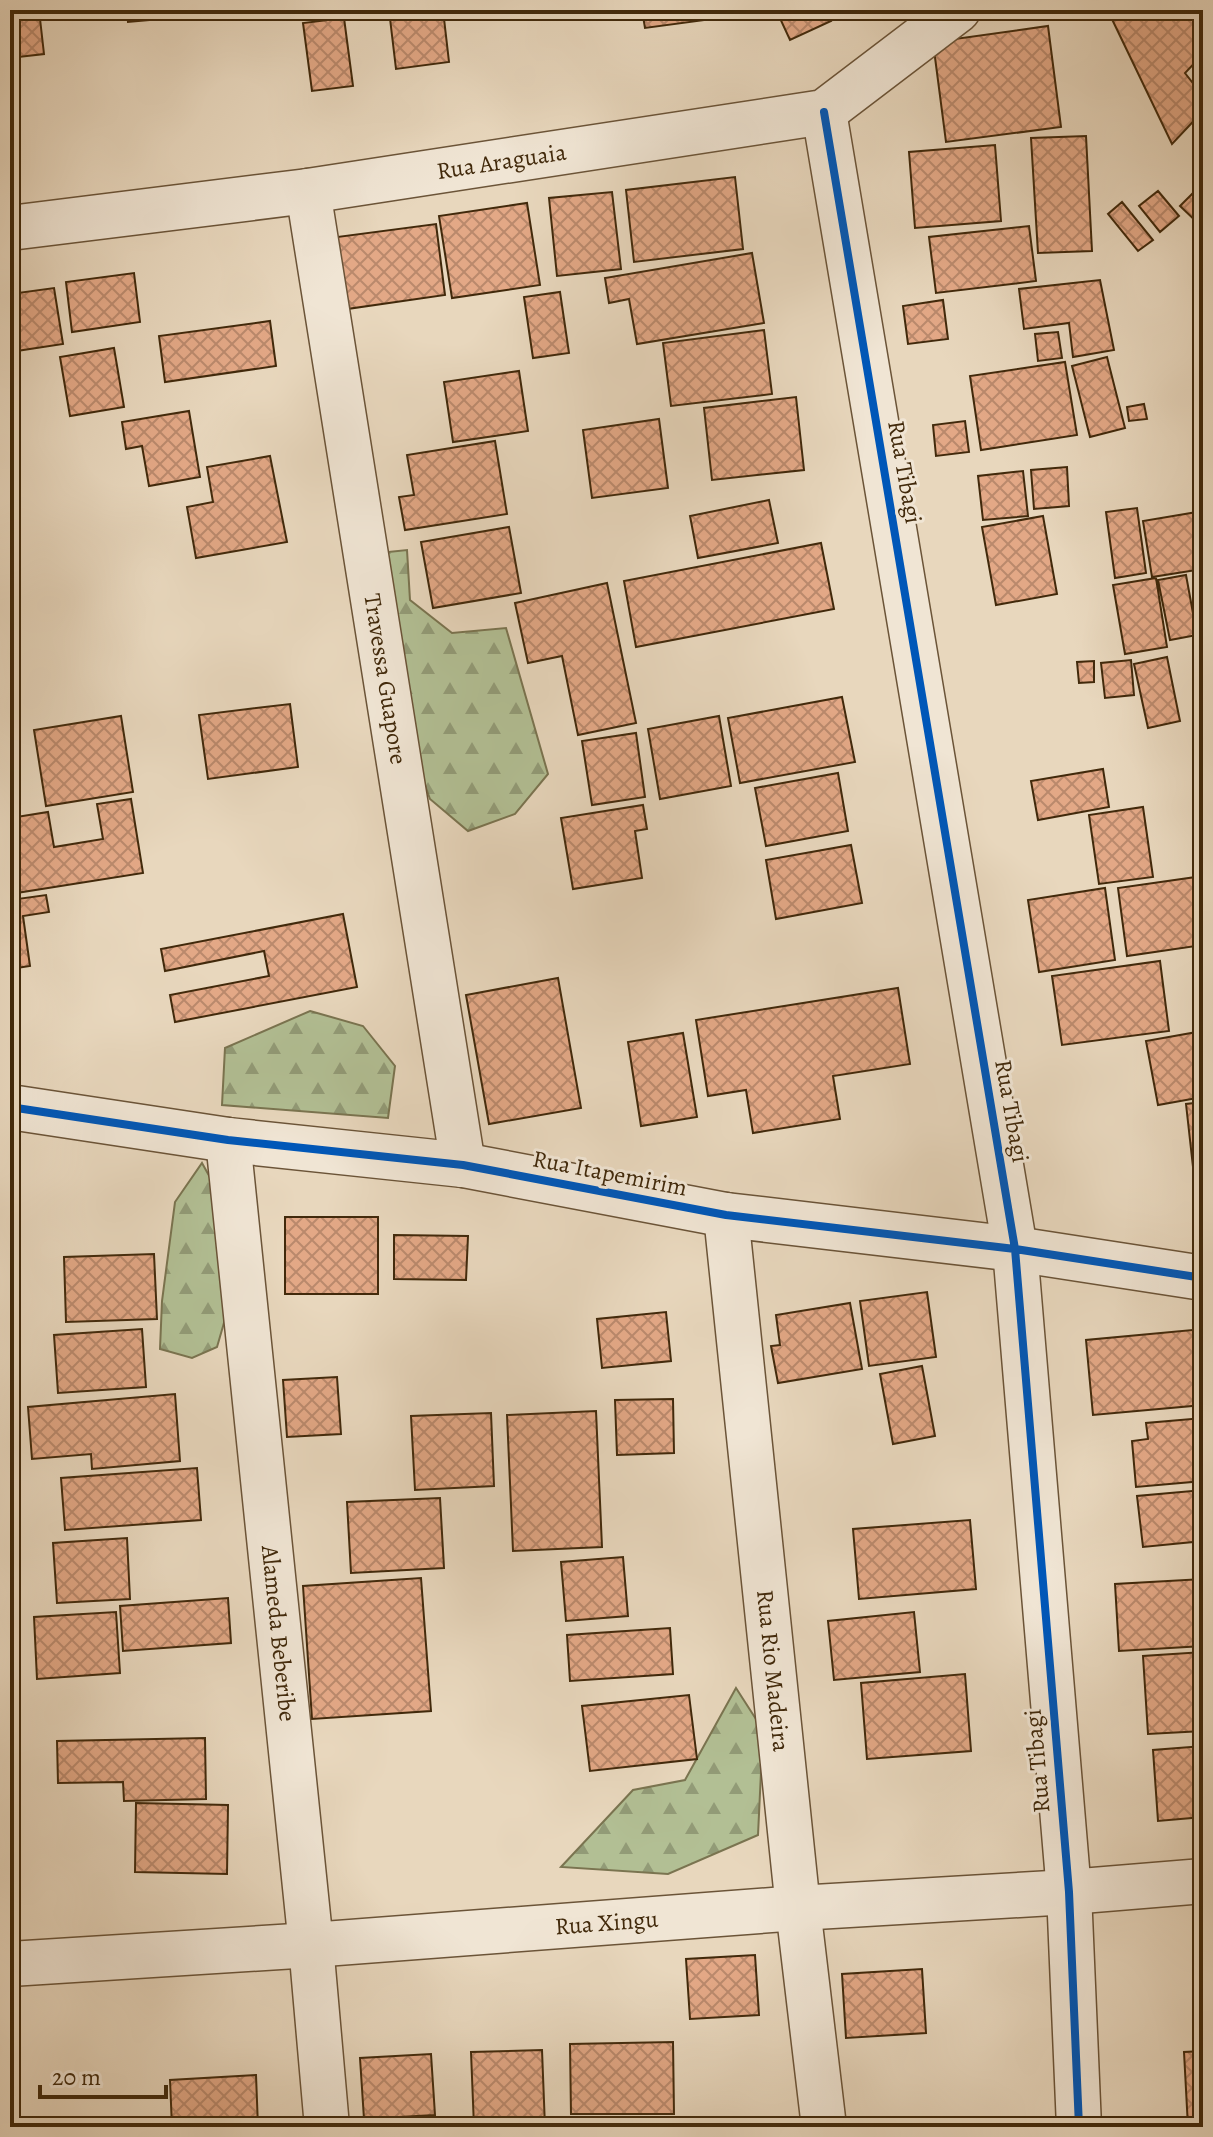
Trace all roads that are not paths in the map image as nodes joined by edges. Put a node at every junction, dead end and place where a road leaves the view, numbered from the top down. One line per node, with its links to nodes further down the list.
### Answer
1 (958, 10): 2 (street, Rua Araguaia)
2 (824, 112): 3 (street, Rua Araguaia); 9 (street, Rua Tibagi)
3 (308, 191): 4 (street, Rua Araguaia); 7 (street, Travessa Guapore)
4 (10, 228)
5 (10, 1107): 6 (street, Rua Itapemirim)
6 (228, 1140): 7 (street, Rua Itapemirim); 14 (street, Alameda Beberibe)
7 (463, 1165): 8 (street, Rua Itapemirim)
8 (726, 1215): 9 (street, Rua Itapemirim); 13 (street, Rua Rio Madeira)
9 (1015, 1249): 10 (street, Rua Itapemirim); 12 (street, Rua Tibagi)
10 (1203, 1278)
11 (1203, 1881): 12 (street, Rua Xingu)
12 (1069, 1892): 13 (street, Rua Xingu); 18 (street, Rua Tibagi)
13 (798, 1908): 14 (street, Rua Xingu); 17 (street, Rua Rio Madeira)
14 (311, 1945): 15 (street, Rua Xingu); 16 (street, Alameda Beberibe)
15 (10, 1964)
16 (327, 2127)
17 (824, 2127)
18 (1079, 2127)

